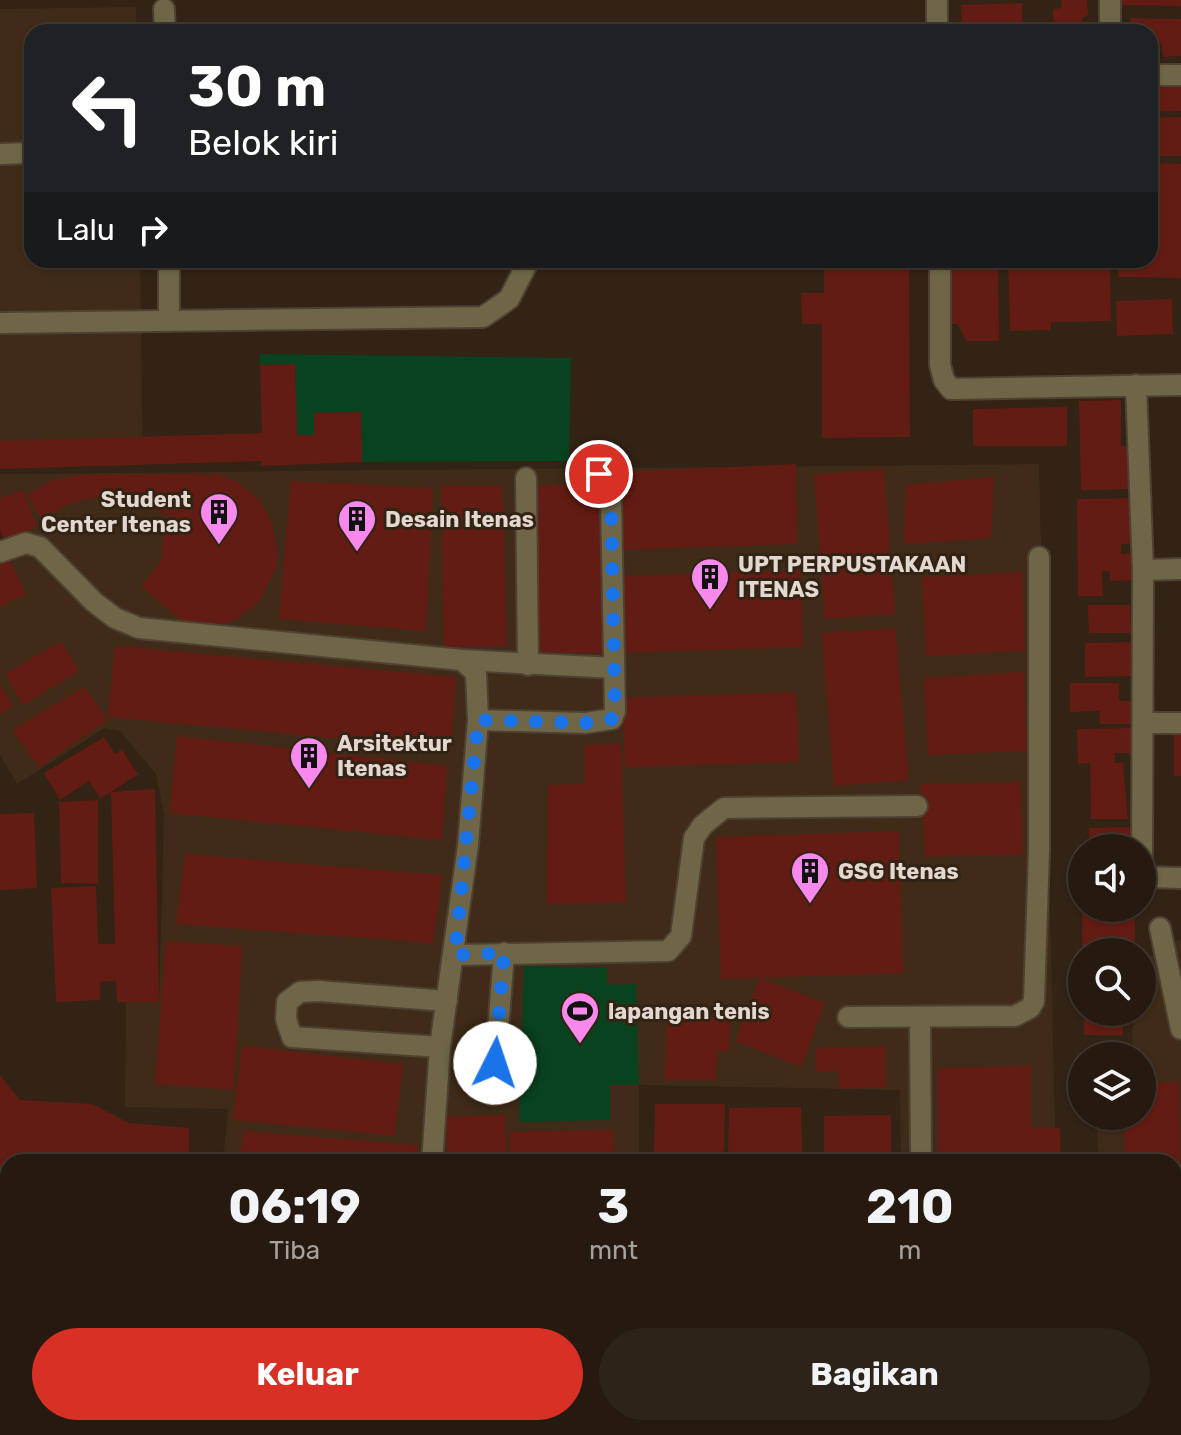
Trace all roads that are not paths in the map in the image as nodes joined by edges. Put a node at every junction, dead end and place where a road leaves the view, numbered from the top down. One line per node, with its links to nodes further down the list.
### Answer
1 (937, 0): 5 (street)
2 (1110, 0): 6 (street)
3 (164, 9): 4 (street)
4 (165, 24)
5 (937, 24)
6 (1110, 24)
7 (1158, 75): 8 (street)
8 (1181, 75)
9 (24, 153): 10 (street)
10 (0, 154)
11 (169, 268): 14 (street)
12 (525, 268): 14 (street)
13 (940, 268): 16 (street)
14 (169, 321): 15 (street)
15 (0, 323)
16 (1136, 385): 17 (street); 23 (street)
17 (1181, 385)
18 (599, 474): 26 (street)
19 (526, 478): 25 (street)
20 (0, 552): 24 (street)
21 (1039, 557): 39 (street)
22 (1181, 569): 23 (street)
23 (1143, 570): 28 (street)
24 (462, 660): 25 (street); 27 (street)
25 (528, 665): 26 (street)
26 (614, 668): 27 (street)
27 (478, 720): 36 (street)
28 (1143, 723): 29 (street); 31 (street)
29 (1181, 723)
30 (917, 806): 35 (street)
31 (1142, 834)
32 (1156, 877): 33 (street)
33 (1181, 878)
34 (1160, 928): 40 (street)
35 (504, 953): 36 (street); 42 (street)
36 (455, 955): 37 (street)
37 (447, 1001): 41 (street); 41 (street)
38 (848, 1017): 39 (street)
39 (920, 1018): 44 (street)
40 (1181, 1029)
41 (440, 1047): 43 (street)
42 (493, 1095)
43 (433, 1154)
44 (921, 1154)

